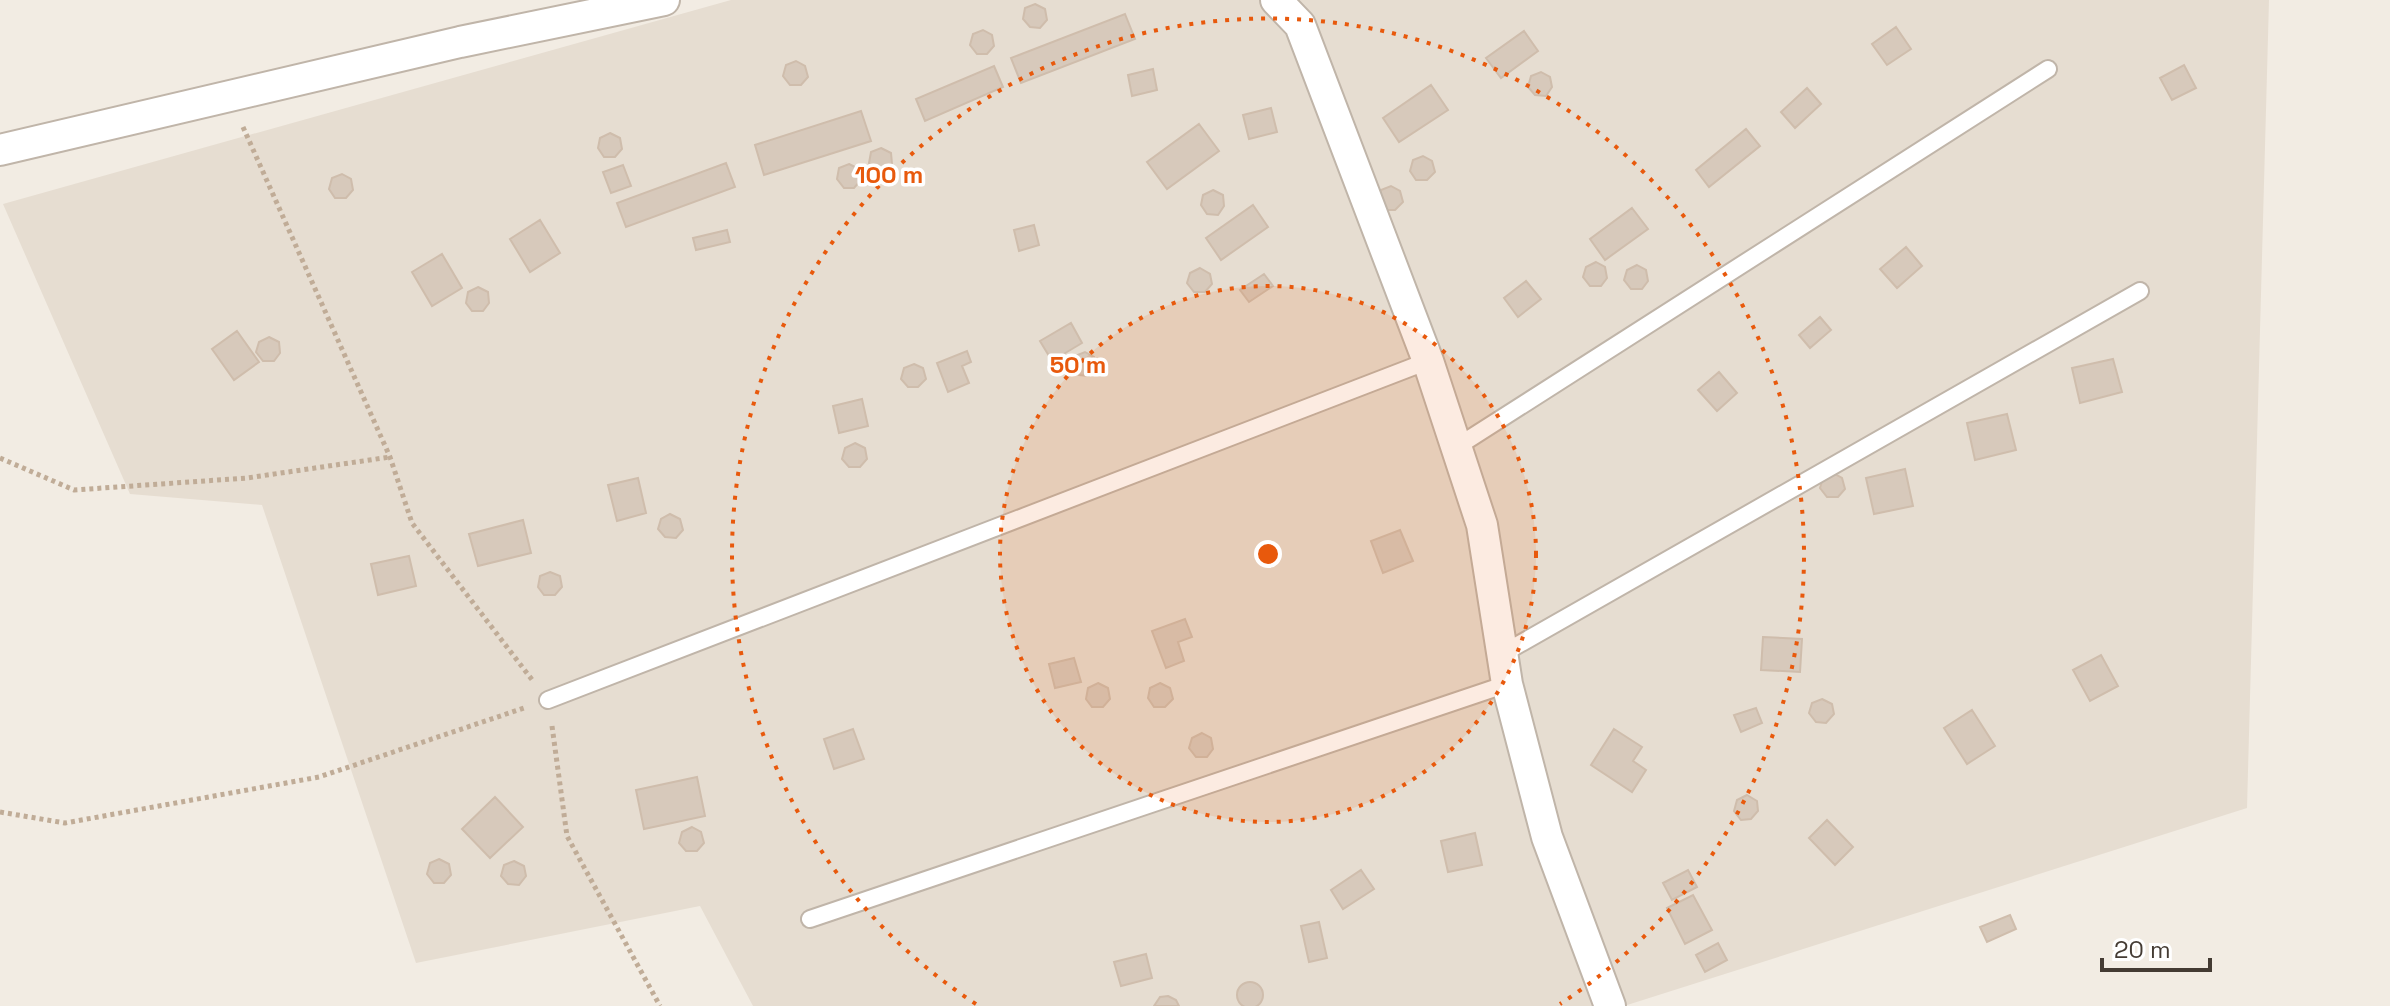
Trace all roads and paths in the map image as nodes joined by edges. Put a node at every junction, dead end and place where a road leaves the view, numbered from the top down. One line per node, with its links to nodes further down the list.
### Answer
1 (664, 0): 4 (street)
2 (1276, 0): 7 (street)
3 (2048, 69): 8 (lane)
4 (230, 97): 5 (street); 9 (path)
5 (0, 150)
6 (2140, 291): 11 (lane)
7 (1428, 361): 8 (street); 13 (lane)
8 (1455, 448): 11 (street)
9 (390, 457): 10 (path); 13 (path)
10 (0, 458)
11 (1502, 654): 12 (street)
12 (1507, 684): 15 (lane); 17 (street)
13 (548, 700): 14 (path); 16 (path)
14 (0, 812)
15 (810, 919)
16 (660, 1006)
17 (1610, 1006)

